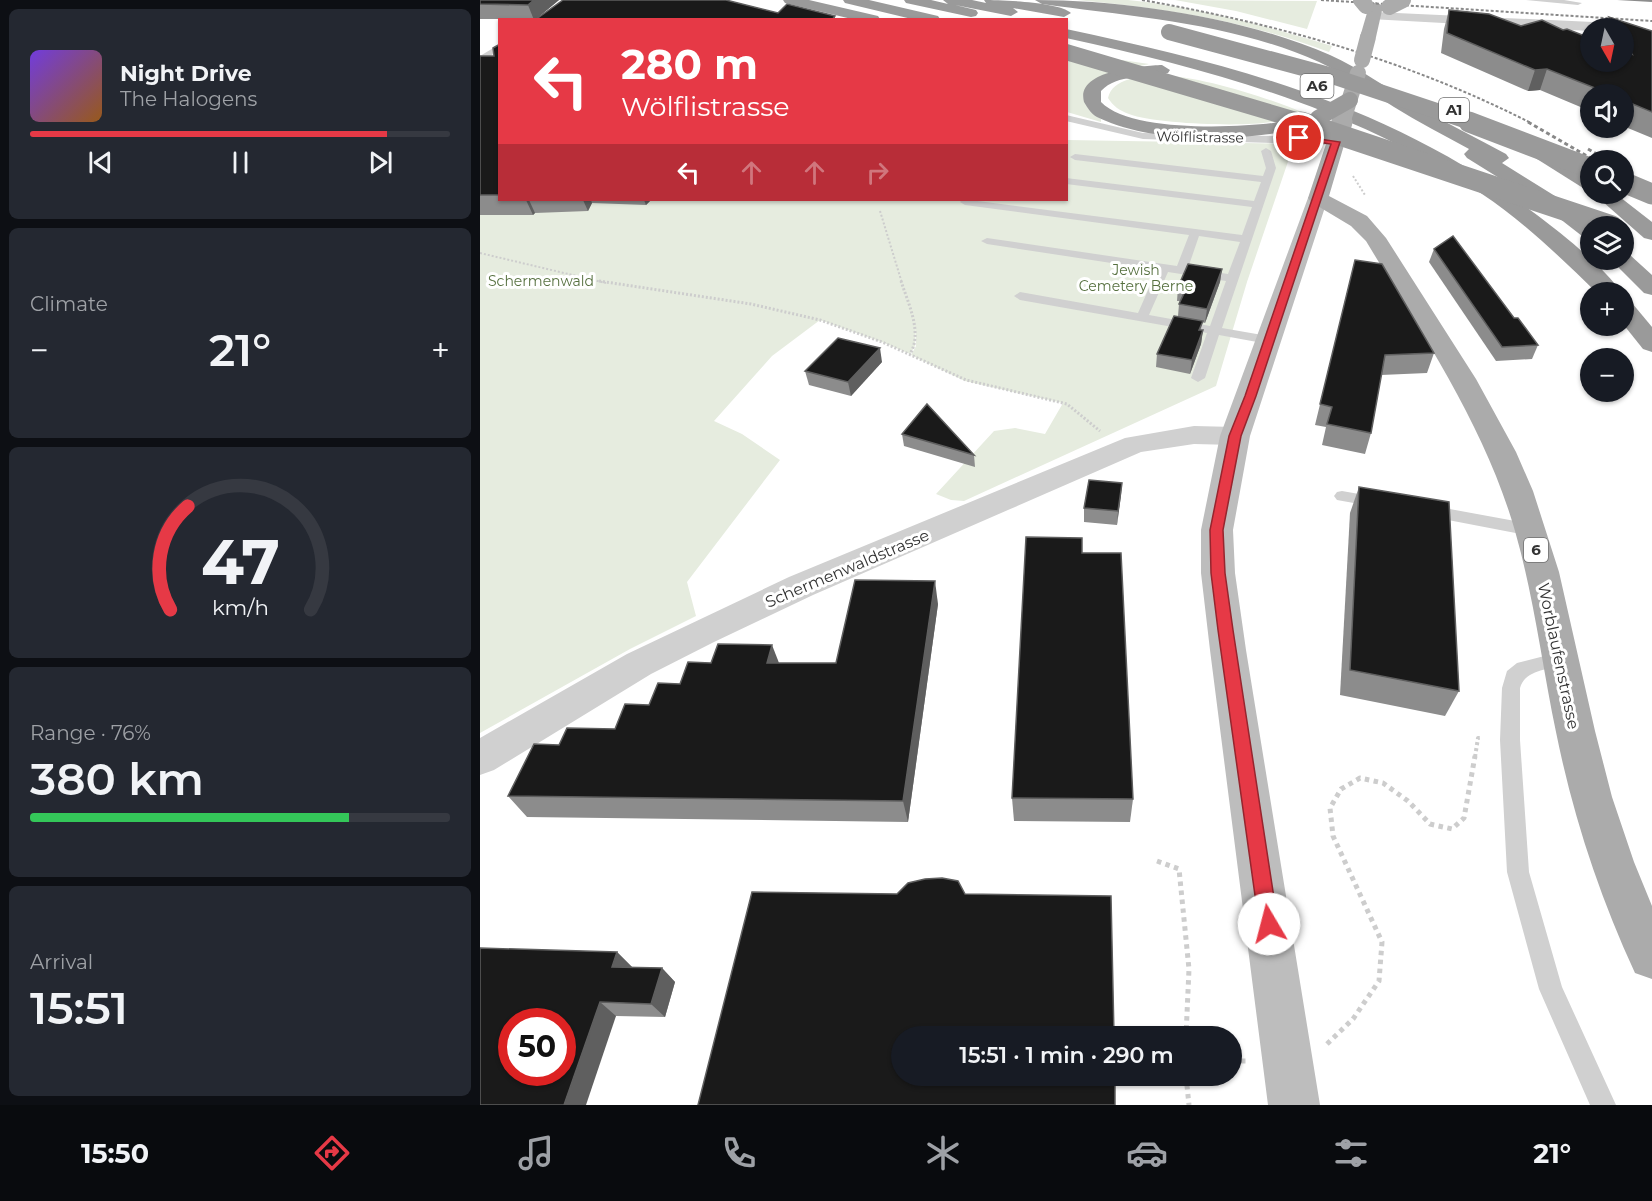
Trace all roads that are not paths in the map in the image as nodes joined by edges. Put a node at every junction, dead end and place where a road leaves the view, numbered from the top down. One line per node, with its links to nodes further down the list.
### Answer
1 (790, 0): 13 (highway)
2 (850, 0): 14 (highway)
3 (867, 0): 15 (highway)
4 (911, 0): 16 (highway)
5 (950, 0): 17 (highway)
6 (991, 0): 20 (highway)
7 (1022, 0): 20 (highway)
8 (1042, 0): 44 (highway)
9 (1402, 0): 12 (main road, bridge)
10 (1530, 0): 11 (lane)
11 (1578, 3)
12 (1374, 6): 19 (street); 28 (main road, bridge)
13 (866, 18)
14 (926, 18)
15 (940, 18)
16 (995, 18)
17 (1036, 18)
18 (1068, 24): 44 (highway, A6)
19 (1580, 27)
20 (1164, 32): 37 (highway, bridge)
21 (1580, 32): 23 (lane)
22 (1068, 33): 61 (highway, A6)
23 (1536, 34)
24 (498, 47): 27 (lane)
25 (1068, 50): 32 (highway)
26 (1068, 51): 48 (highway, bridge)
27 (482, 58)
28 (1360, 65): 31 (main road, bridge); 38 (highway, A1)
29 (480, 68): 30 (lane)
30 (491, 68)
31 (1350, 100): 32 (highway, bridge); 34 (main road, bridge)
32 (1312, 112): 32 (highway); 60 (highway)
33 (1068, 119): 34 (lane, Wölflistrasse)
34 (1337, 139): 43 (main road)
35 (1266, 151): 39 (lane)
36 (1075, 157): 39 (lane)
37 (1580, 164)
38 (1580, 178)
39 (1267, 180): 47 (lane)
40 (1068, 181): 47 (lane)
41 (1634, 187): 42 (highway, bridge)
42 (1652, 194)
43 (1318, 198): 67 (main road); 74 (main road, Worblaufenstrasse / 6)
44 (1548, 200): 49 (highway, A6)
45 (965, 202): 50 (lane)
46 (1616, 204): 51 (highway)
47 (1258, 205): 53 (lane)
48 (1582, 216)
49 (1580, 224)
50 (1195, 232): 53 (lane); 58 (lane)
51 (1652, 233)
52 (1634, 234): 55 (highway)
53 (1246, 239): 59 (lane)
54 (987, 241): 56 (lane)
55 (1652, 241)
56 (1164, 268): 58 (lane); 64 (lane)
57 (1633, 270): 62 (highway)
58 (1181, 271): 59 (lane)
59 (1232, 278): 66 (lane)
60 (1584, 282)
61 (1599, 282)
62 (1652, 288)
63 (1020, 296): 64 (lane)
64 (1142, 318): 66 (lane)
65 (1634, 322): 68 (highway)
66 (1214, 330): 67 (lane); 69 (lane)
67 (1268, 340): 70 (main road)
68 (1652, 344)
69 (1198, 378)
70 (1235, 436): 76 (street, Schermenwaldstrasse); 78 (main road)
71 (1342, 496): 72 (lane)
72 (1389, 504)
73 (1413, 508): 74 (lane)
74 (1531, 530): 75 (main road, Worblaufenstrasse / 6)
75 (1560, 659): 77 (main road, Worblaufenstrasse / 6); 79 (lane)
76 (480, 758)
77 (1652, 956)
78 (1294, 1105)
79 (1603, 1105)

